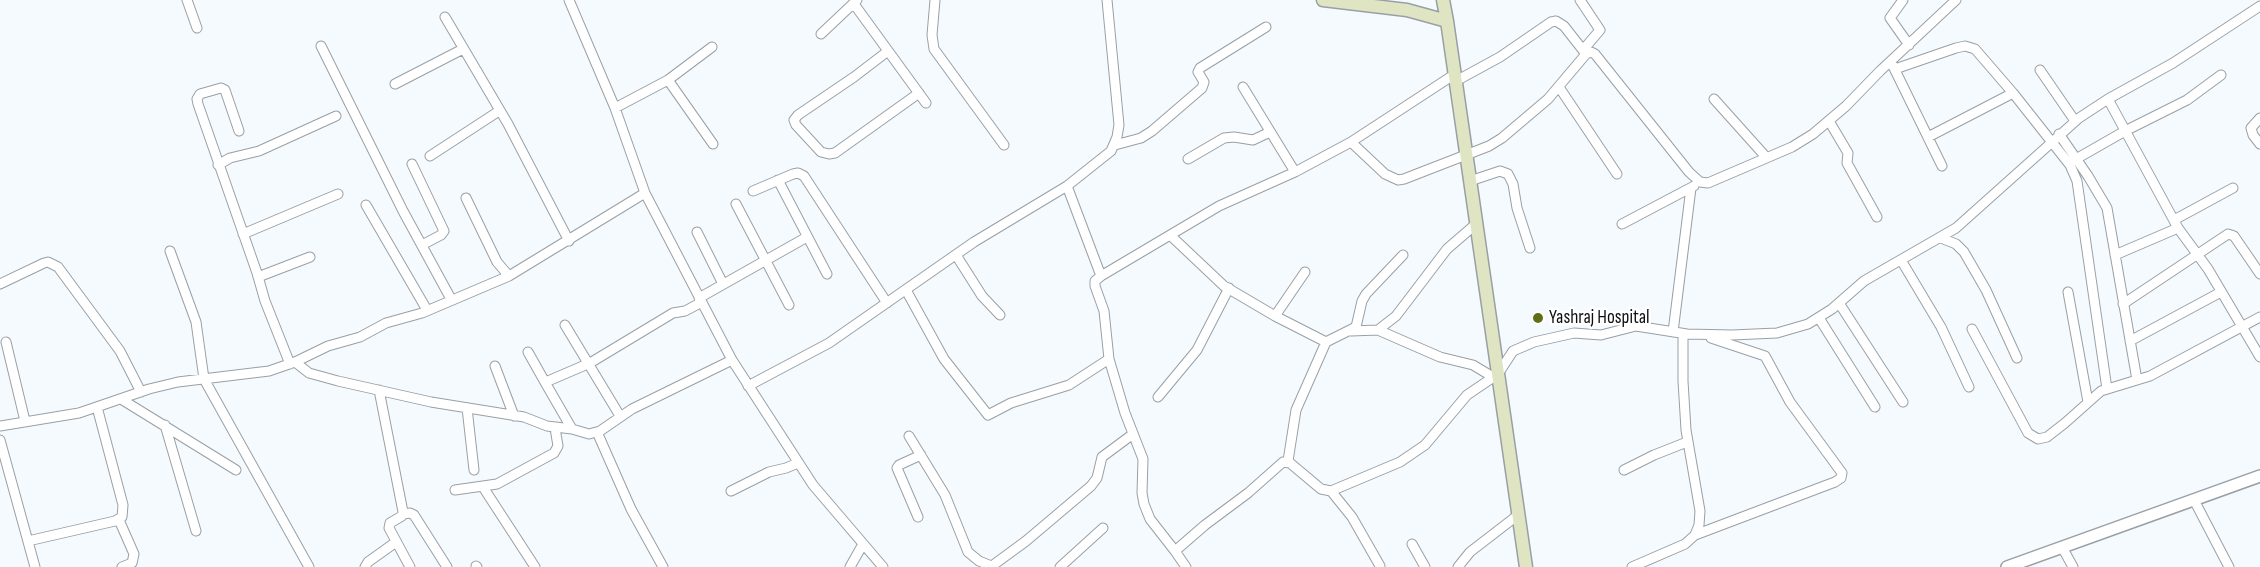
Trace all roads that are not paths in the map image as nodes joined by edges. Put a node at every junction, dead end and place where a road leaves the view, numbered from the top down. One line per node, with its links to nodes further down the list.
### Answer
1 (187, 0): 15 (street)
2 (569, 0): 36 (street)
3 (935, 0): 50 (street)
4 (1107, 0): 51 (street)
5 (1323, 0): 13 (main road)
6 (1443, 0): 13 (main road)
7 (1580, 0): 22 (street)
8 (1902, 0): 17 (street)
9 (1956, 0): 17 (street)
10 (856, 2): 16 (street); 21 (street)
11 (2260, 6): 34 (street)
12 (445, 17): 20 (street)
13 (1447, 21): 26 (main road)
14 (1266, 27): 51 (street)
15 (197, 28)
16 (821, 34)
17 (1909, 45): 23 (street)
18 (321, 46): 84 (street)
19 (712, 47): 27 (street)
20 (463, 49): 28 (street); 37 (street)
21 (888, 51): 31 (street); 31 (street)
22 (1584, 52): 26 (street); 30 (street); 64 (street)
23 (1893, 66): 32 (street); 40 (street); 45 (street)
24 (2040, 70): 41 (street)
25 (2221, 75): 43 (street)
26 (1456, 77): 47 (street); 52 (main road)
27 (668, 80): 36 (street); 48 (street)
28 (395, 84)
29 (1243, 87): 44 (street)
30 (1559, 87): 52 (street); 61 (street)
31 (919, 93): 35 (street)
32 (2013, 93): 45 (street); 46 (street)
33 (1714, 99): 54 (street)
34 (2108, 99): 41 (street); 43 (street)
35 (926, 103)
36 (615, 108): 69 (street)
37 (500, 111): 53 (street); 83 (street)
38 (336, 116): 58 (street)
39 (2260, 118): 49 (street)
40 (1829, 121): 54 (street); 74 (street)
41 (2075, 121): 46 (street)
42 (239, 131): 58 (street)
43 (2125, 131): 55 (street); 77 (street)
44 (1270, 132): 56 (street); 60 (street)
45 (1928, 137): 59 (street)
46 (2055, 138): 55 (street); 82 (street); 142 (street)
47 (1351, 142): 52 (street); 60 (street)
48 (713, 144)
49 (2260, 144)
50 (1004, 145)
51 (1114, 145): 65 (street)
52 (1466, 154): 63 (main road)
53 (430, 156)
54 (1766, 157): 64 (street)
55 (2076, 159): 90 (street)
56 (1188, 160)
57 (412, 164): 84 (street)
58 (218, 165): 79 (street)
59 (1942, 166)
60 (1295, 172): 80 (street)
61 (1617, 174)
62 (778, 180): 68 (street); 81 (street); 108 (street)
63 (1470, 181): 75 (main road); 85 (street)
64 (1700, 182): 66 (street)
65 (1067, 186): 88 (street); 98 (street)
66 (1691, 188): 76 (street); 122 (street)
67 (2232, 188): 77 (street)
68 (753, 191)
69 (645, 193): 83 (street); 107 (street)
70 (338, 194): 79 (street)
71 (466, 198): 97 (street)
72 (736, 204): 92 (street)
73 (366, 205): 112 (street)
74 (1877, 217)
75 (1476, 224): 120 (street); 136 (main road)
76 (1622, 224)
77 (2176, 224): 87 (street); 90 (street)
78 (697, 232): 101 (street)
79 (243, 234): 99 (street)
80 (1170, 235): 98 (street); 102 (street)
81 (807, 237): 92 (street); 95 (street)
82 (1941, 238): 93 (street); 130 (street)
83 (569, 241): 97 (street)
84 (422, 245): 106 (street)
85 (1530, 248)
86 (170, 251): 137 (street)
87 (2198, 254): 96 (street); 105 (street); 110 (street)
88 (956, 255): 103 (street); 113 (street)
89 (1403, 255): 121 (street)
90 (2116, 255): 110 (street)
91 (310, 257): 99 (street)
92 (766, 260): 101 (street); 111 (street)
93 (1901, 260): 109 (street); 141 (street)
94 (1305, 272): 114 (street)
95 (827, 274)
96 (2260, 274)
97 (509, 276): 106 (street)
98 (1101, 276): 131 (street)
99 (258, 278): 133 (street)
100 (0, 284): 144 (street)
101 (723, 284): 107 (street)
102 (1228, 288): 114 (street); 145 (street)
103 (906, 290): 108 (street); 131 (street)
104 (2068, 292): 147 (street)
105 (2222, 292): 118 (street); 125 (street)
106 (451, 300): 112 (street)
107 (701, 300): 132 (street); 134 (street)
108 (888, 303): 140 (street)
109 (1839, 303): 116 (street); 146 (street)
110 (2123, 304): 125 (street)
111 (789, 305)
112 (428, 310): 133 (street)
113 (1000, 315)
114 (1275, 316): 127 (street)
115 (2260, 317): 118 (street)
116 (1819, 318): 124 (street); 148 (street)
117 (565, 325): 134 (street)
118 (2244, 328): 129 (street); 138 (street)
119 (1972, 329): 147 (street)
120 (1378, 330): 121 (street); 136 (street)
121 (1351, 331): 127 (street)
122 (1673, 332): 123 (street); 136 (street)
123 (1683, 334): 124 (street); 162 (street)
124 (1701, 335): 181 (street)
125 (2130, 341): 138 (street)
126 (6, 342): 153 (street)
127 (1326, 342): 164 (street)
128 (528, 352): 139 (street)
129 (2260, 357)
130 (2017, 358)
131 (1109, 359): 159 (street)
132 (732, 360): 140 (street); 152 (street)
133 (292, 363): 137 (street); 143 (street)
134 (590, 363): 139 (street); 152 (street)
135 (495, 366): 151 (street)
136 (1495, 376): 173 (street); 176 (main road)
137 (204, 379): 144 (street); 192 (street)
138 (2137, 380): 142 (street)
139 (546, 384): 157 (street)
140 (748, 386): 165 (street)
141 (1969, 387)
142 (2110, 388): 147 (street)
143 (378, 390): 150 (street); 175 (street)
144 (132, 395): 149 (street); 154 (street)
145 (1158, 397)
146 (1903, 402)
147 (2088, 402)
148 (1875, 406)
149 (97, 407): 153 (street); 178 (street)
150 (466, 408): 151 (street); 167 (street)
151 (514, 416): 156 (street)
152 (620, 416): 158 (street)
153 (25, 421): 155 (street)
154 (165, 425): 166 (street); 180 (street)
155 (0, 426)
156 (555, 428): 157 (street); 170 (street)
157 (572, 429): 158 (street)
158 (596, 432): 197 (street)
159 (1133, 434): 187 (street); 200 (street)
160 (910, 436): 163 (street)
161 (0, 440): 182 (street)
162 (1687, 442): 168 (street); 181 (street)
163 (922, 455): 177 (street); 200 (street)
164 (1288, 461): 173 (street); 187 (street)
165 (798, 463): 172 (street); 184 (street)
166 (236, 470)
167 (474, 470)
168 (1624, 470)
169 (2260, 476): 174 (street)
170 (483, 487): 171 (street); 196 (street)
171 (455, 490)
172 (731, 491)
173 (1331, 491): 189 (street)
174 (2194, 500): 186 (street); 208 (street)
175 (403, 514): 183 (street); 195 (street)
176 (1518, 515): 203 (street); 204 (main road)
177 (918, 517)
178 (119, 520): 182 (street); 191 (street)
179 (1103, 528): 201 (street)
180 (196, 531)
181 (1695, 536): 205 (street)
182 (28, 542): 190 (street)
183 (396, 542): 193 (street); 194 (street)
184 (863, 544): 198 (street); 199 (street)
185 (1412, 544): 202 (street)
186 (2062, 547): 206 (street); 207 (street)
187 (1175, 551): 188 (street)
188 (1183, 566)
189 (1380, 566)
190 (35, 567)
191 (122, 567)
192 (309, 567)
193 (365, 567)
194 (410, 567)
195 (447, 567)
196 (534, 567)
197 (663, 567)
198 (850, 567)
199 (883, 567)
200 (993, 567)
201 (1060, 567)
202 (1425, 567)
203 (1458, 567)
204 (1526, 567)
205 (1632, 567)
206 (2007, 567)
207 (2073, 567)
208 (2229, 567)

